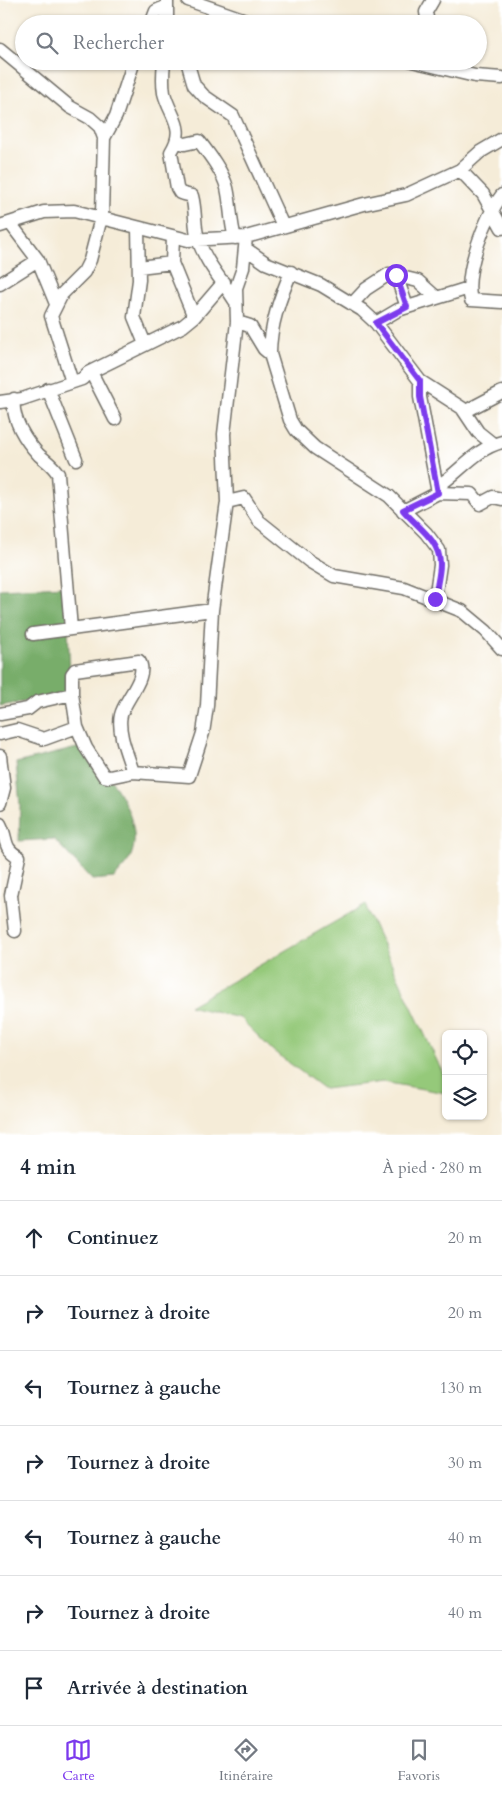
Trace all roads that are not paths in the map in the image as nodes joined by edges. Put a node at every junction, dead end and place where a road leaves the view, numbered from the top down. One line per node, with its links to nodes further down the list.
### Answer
1 (188, 0): 5 (street)
2 (433, 0): 6 (street)
3 (167, 3): 4 (street)
4 (154, 15)
5 (231, 15)
6 (426, 15)
7 (0, 49): 8 (street)
8 (15, 61)
9 (25, 70): 15 (street)
10 (131, 70): 15 (street)
11 (164, 70): 17 (street)
12 (190, 70): 23 (street)
13 (454, 70): 14 (street)
14 (502, 78)
15 (104, 138): 21 (street)
16 (502, 139): 18 (street)
17 (177, 142): 27 (street); 28 (street)
18 (460, 170): 20 (street); 23 (street)
19 (502, 195): 20 (street)
20 (491, 210): 25 (street); 36 (street)
21 (101, 218): 22 (street); 24 (street); 39 (street)
22 (5, 224): 29 (street)
23 (283, 226): 28 (street)
24 (138, 228): 26 (street); 31 (street)
25 (502, 228)
26 (173, 236): 27 (street); 30 (street)
27 (198, 240): 28 (street); 34 (street)
28 (242, 241): 32 (street); 41 (street)
29 (38, 260): 35 (street); 39 (street)
30 (172, 263): 31 (street); 43 (street)
31 (139, 267): 46 (street)
32 (291, 272): 40 (street); 47 (street)
33 (396, 275): 37 (street); 40 (street); 42 (street)
34 (224, 282): 41 (street); 43 (street)
35 (0, 284)
36 (469, 288): 37 (street); 38 (street)
37 (436, 297): 42 (street)
38 (502, 302)
39 (56, 304): 50 (street)
40 (352, 304): 45 (street)
41 (238, 305): 44 (street)
42 (407, 307): 45 (street)
43 (194, 317): 46 (street)
44 (237, 322): 47 (street); 60 (street)
45 (376, 323): 49 (street)
46 (146, 344): 48 (street)
47 (270, 354): 61 (street)
48 (91, 372): 50 (street); 55 (street)
49 (420, 381): 54 (street); 58 (street)
50 (72, 382): 51 (street)
51 (48, 389): 53 (street); 57 (street)
52 (502, 392): 54 (street)
53 (4, 400): 64 (street)
54 (466, 411): 56 (street)
55 (115, 419)
56 (498, 443): 58 (street)
57 (76, 459)
58 (438, 489): 59 (street); 61 (street)
59 (502, 499)
60 (227, 502): 62 (street); 63 (street)
61 (403, 510): 62 (street)
62 (435, 599): 66 (street)
63 (212, 610): 64 (street); 73 (street)
64 (71, 629): 65 (street)
65 (33, 634)
66 (502, 649)
67 (72, 694): 68 (street); 69 (street); 73 (street)
68 (1, 714): 70 (street)
69 (77, 727): 71 (street); 73 (street)
70 (0, 730)
71 (0, 734)
72 (0, 756): 74 (street)
73 (133, 772)
74 (0, 803)
75 (0, 824): 76 (street)
76 (15, 931)

